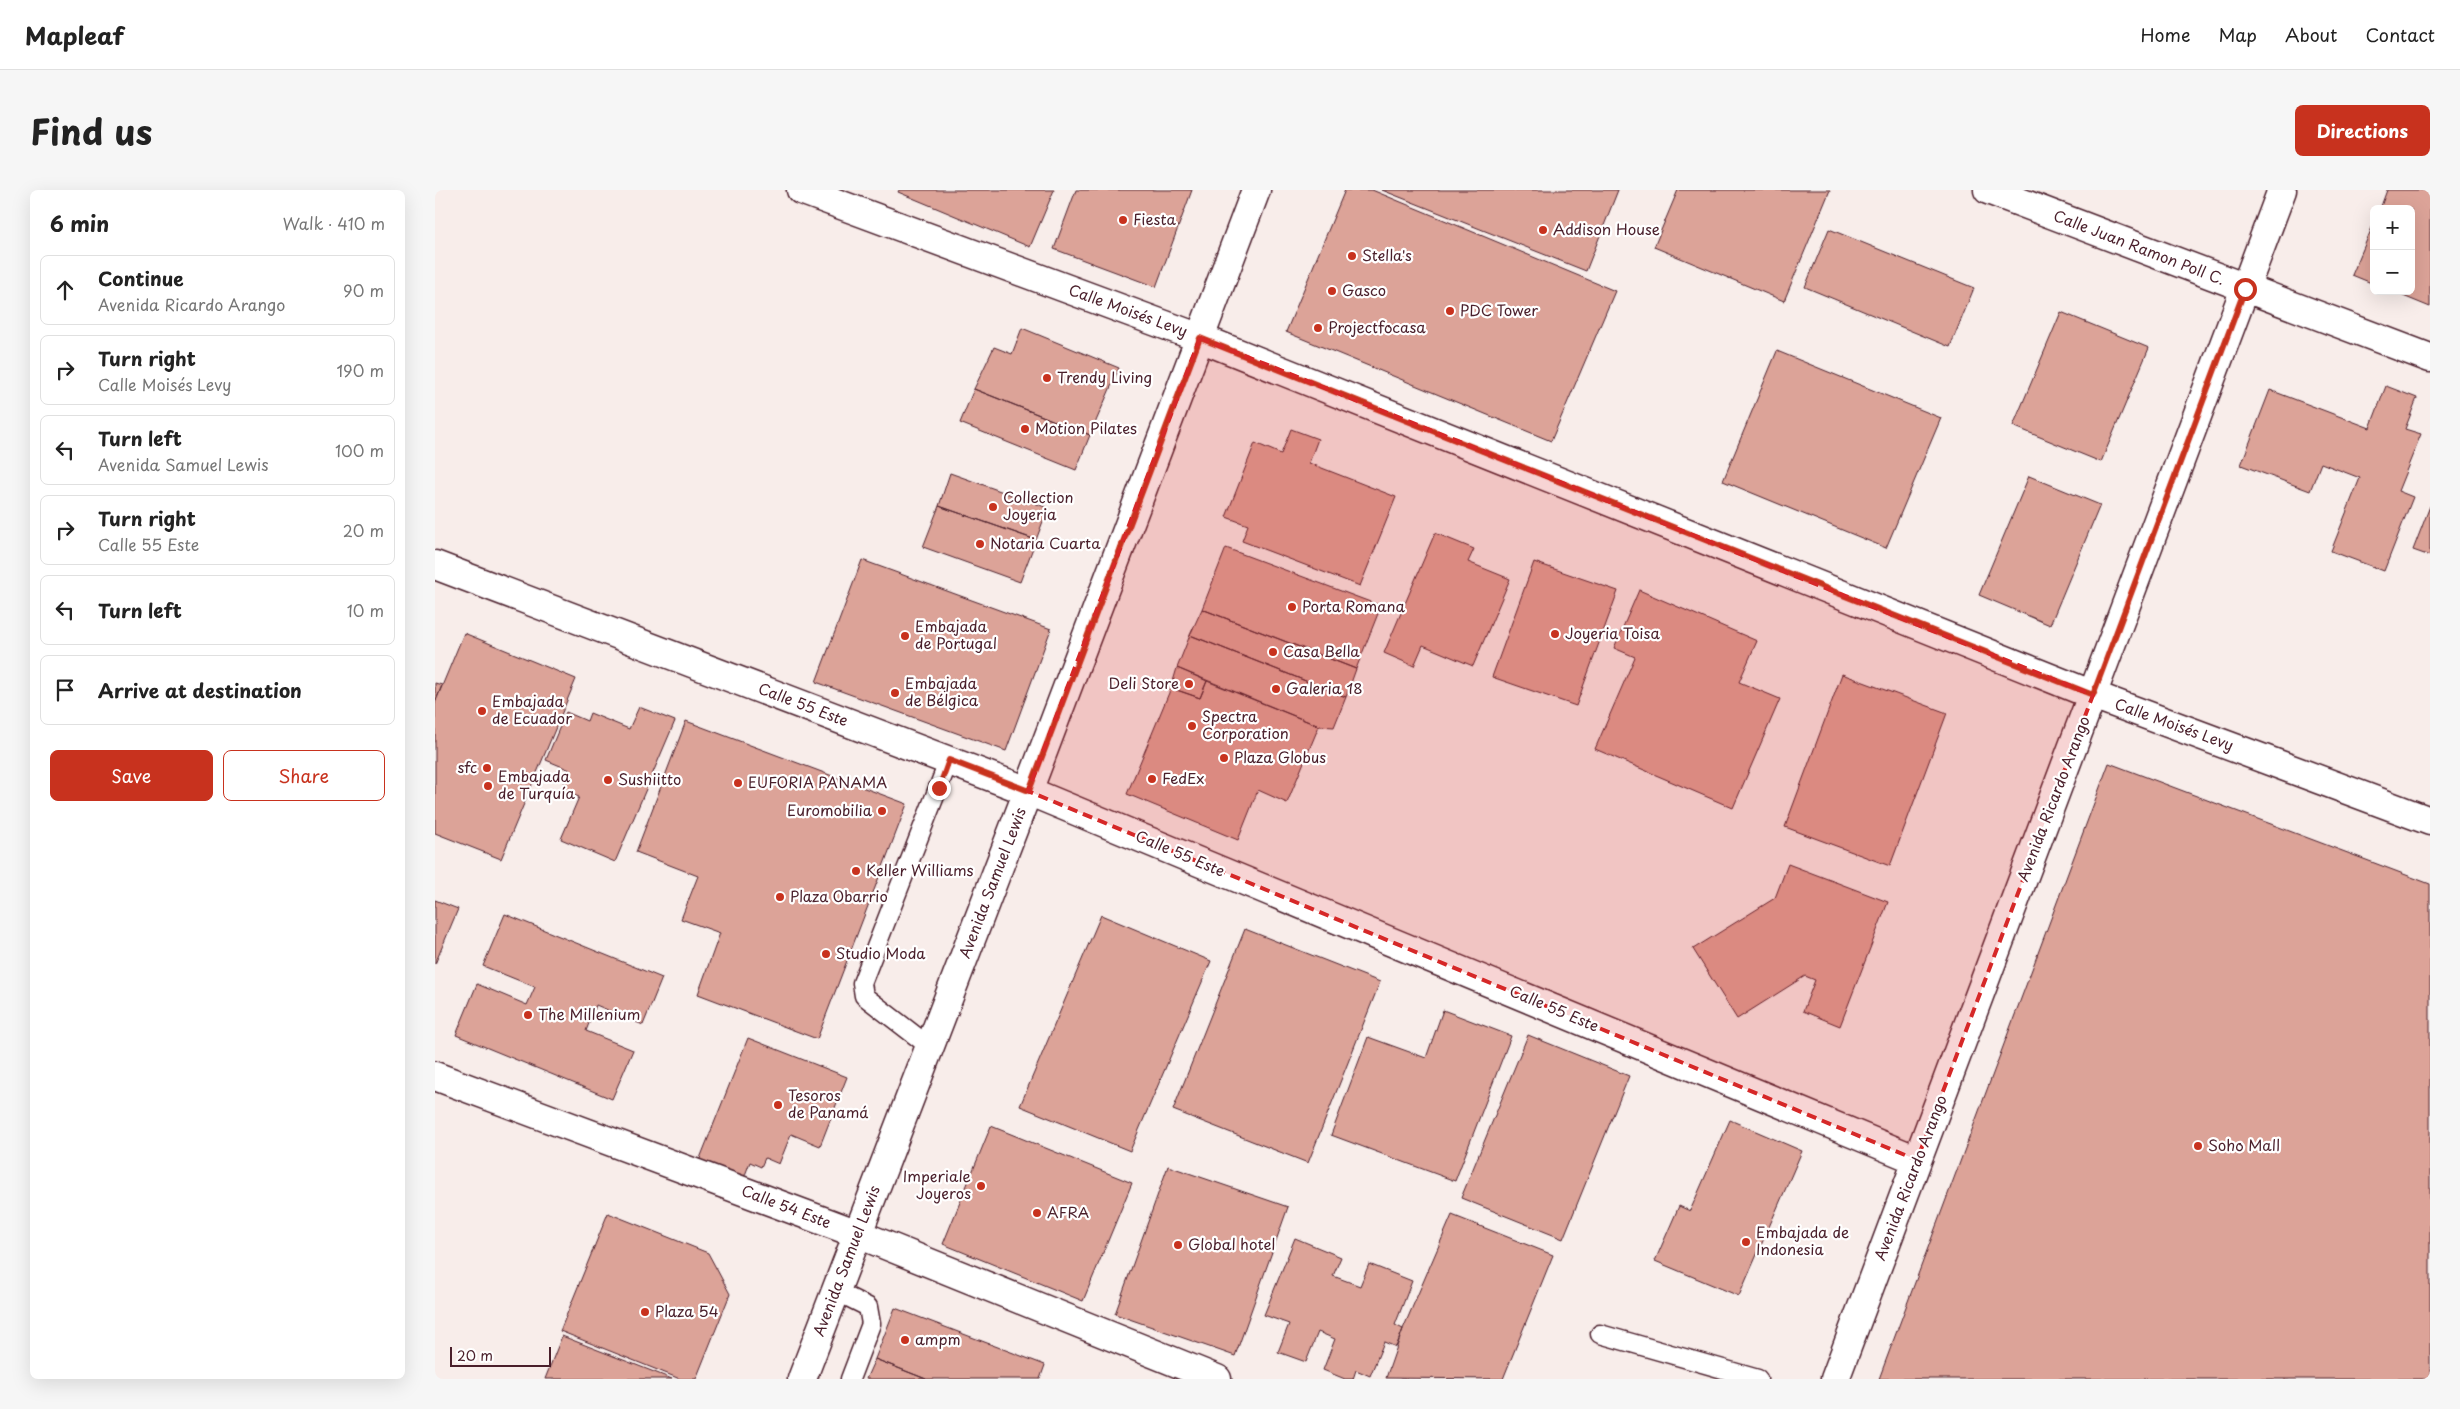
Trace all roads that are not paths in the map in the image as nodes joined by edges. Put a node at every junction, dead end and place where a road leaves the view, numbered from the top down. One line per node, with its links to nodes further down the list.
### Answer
1 (801, 190): 6 (street, Calle Moisés Levy)
2 (1256, 190): 6 (street, Avenida Samuel Lewis)
3 (1988, 190): 5 (street, Calle Juan Ramon Poll C.)
4 (2282, 190): 5 (street, Avenida Ricardo Arango)
5 (2245, 289): 7 (street, Calle Juan Ramon Poll C.); 9 (street, Avenida Ricardo Arango)
6 (1200, 338): 9 (street, Calle Moisés Levy); 11 (street, Avenida Samuel Lewis)
7 (2430, 358)
8 (435, 565): 10 (street, Calle 55 Este)
9 (2093, 695): 12 (street, Calle Moisés Levy); 15 (street, Avenida Ricardo Arango)
10 (949, 760): 11 (street, Calle 55 Este); 13 (lane)
11 (1029, 791): 13 (street, Avenida Samuel Lewis); 15 (street, Calle 55 Este)
12 (2430, 821)
13 (930, 1047): 16 (street, Avenida Samuel Lewis)
14 (435, 1076): 16 (street, Calle 54 Este)
15 (1917, 1160): 23 (street, Avenida Ricardo Arango)
16 (858, 1234): 17 (street, Avenida Samuel Lewis); 21 (street, Calle 54 Este)
17 (836, 1291): 19 (street, Avenida Samuel Lewis); 20 (lane)
18 (1600, 1334): 22 (lane)
19 (802, 1379)
20 (850, 1379)
21 (1217, 1379)
22 (1759, 1379)
23 (1835, 1379)

